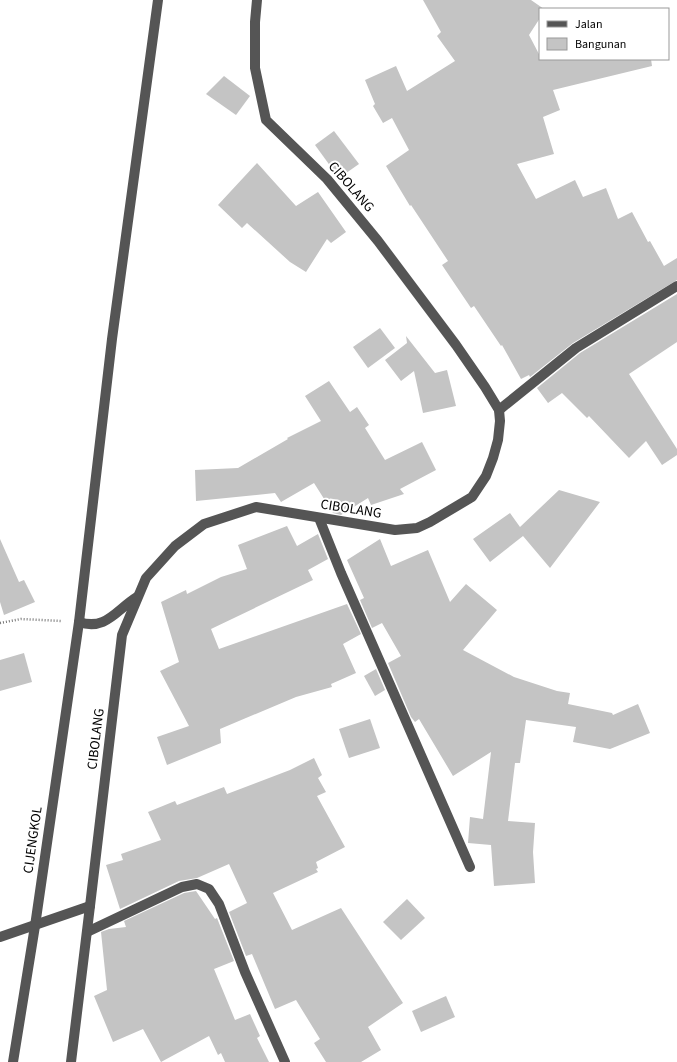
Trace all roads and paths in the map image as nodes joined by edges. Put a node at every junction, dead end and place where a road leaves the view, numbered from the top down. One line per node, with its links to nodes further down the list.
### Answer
1 (158, 0): 7 (street, CIJENGKOL)
2 (257, 0): 4 (street, CIBOLANG)
3 (677, 286): 4 (street)
4 (499, 410): 5 (street, CIBOLANG)
5 (319, 518): 6 (street, CIBOLANG); 9 (street)
6 (137, 597): 7 (street); 10 (street, CIBOLANG)
7 (79, 622): 8 (path); 11 (street, CIJENGKOL)
8 (0, 623)
9 (470, 867)
10 (90, 906): 11 (street); 12 (street, CIBOLANG)
11 (35, 926): 13 (street); 14 (street, CIJENGKOL)
12 (87, 932): 15 (street, CIBOLANG); 16 (street)
13 (0, 937)
14 (13, 1062)
15 (71, 1062)
16 (284, 1062)

